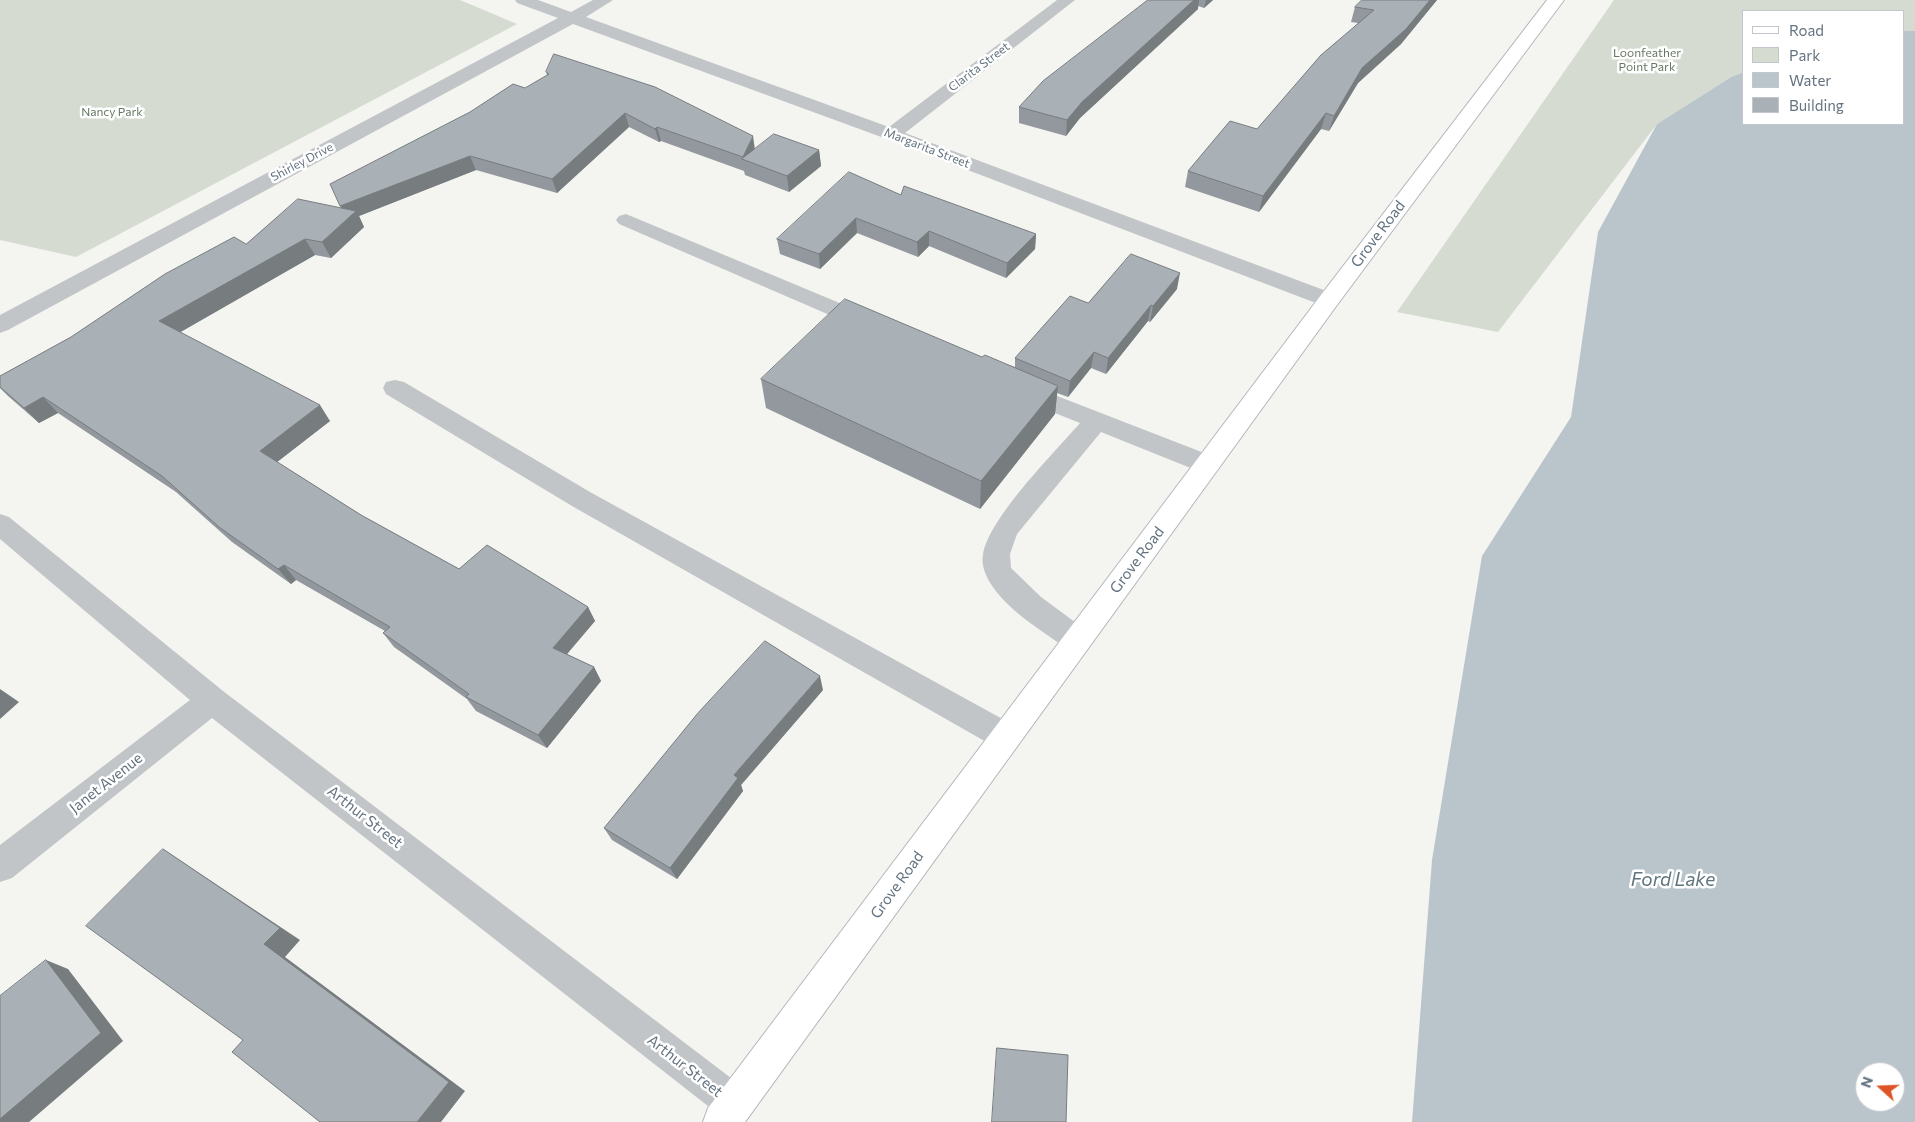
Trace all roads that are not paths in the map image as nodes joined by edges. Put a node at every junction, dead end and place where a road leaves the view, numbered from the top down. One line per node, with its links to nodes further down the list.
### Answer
1 (523, 0): 5 (street, Margarita Street)
2 (605, 0): 5 (street, Shirley Drive)
3 (1067, 0): 6 (street, Clarita Street)
4 (1556, 0): 8 (main road, Grove Road)
5 (572, 18): 6 (street, Margarita Street); 9 (street, Shirley Drive)
6 (891, 134): 8 (street, Margarita Street)
7 (626, 220): 10 (street)
8 (1329, 300): 14 (main road, Grove Road)
9 (0, 325)
10 (888, 332)
11 (1004, 382): 13 (street)
12 (395, 388): 18 (street)
13 (1096, 421): 14 (street); 16 (street)
14 (1208, 465): 16 (main road, Grove Road)
15 (0, 524): 17 (street, Arthur Street)
16 (1077, 640): 18 (main road, Grove Road)
17 (212, 700): 19 (street, Janet Avenue); 20 (street, Arthur Street)
18 (1006, 737): 20 (main road, Grove Road)
19 (0, 866)
20 (729, 1113)

